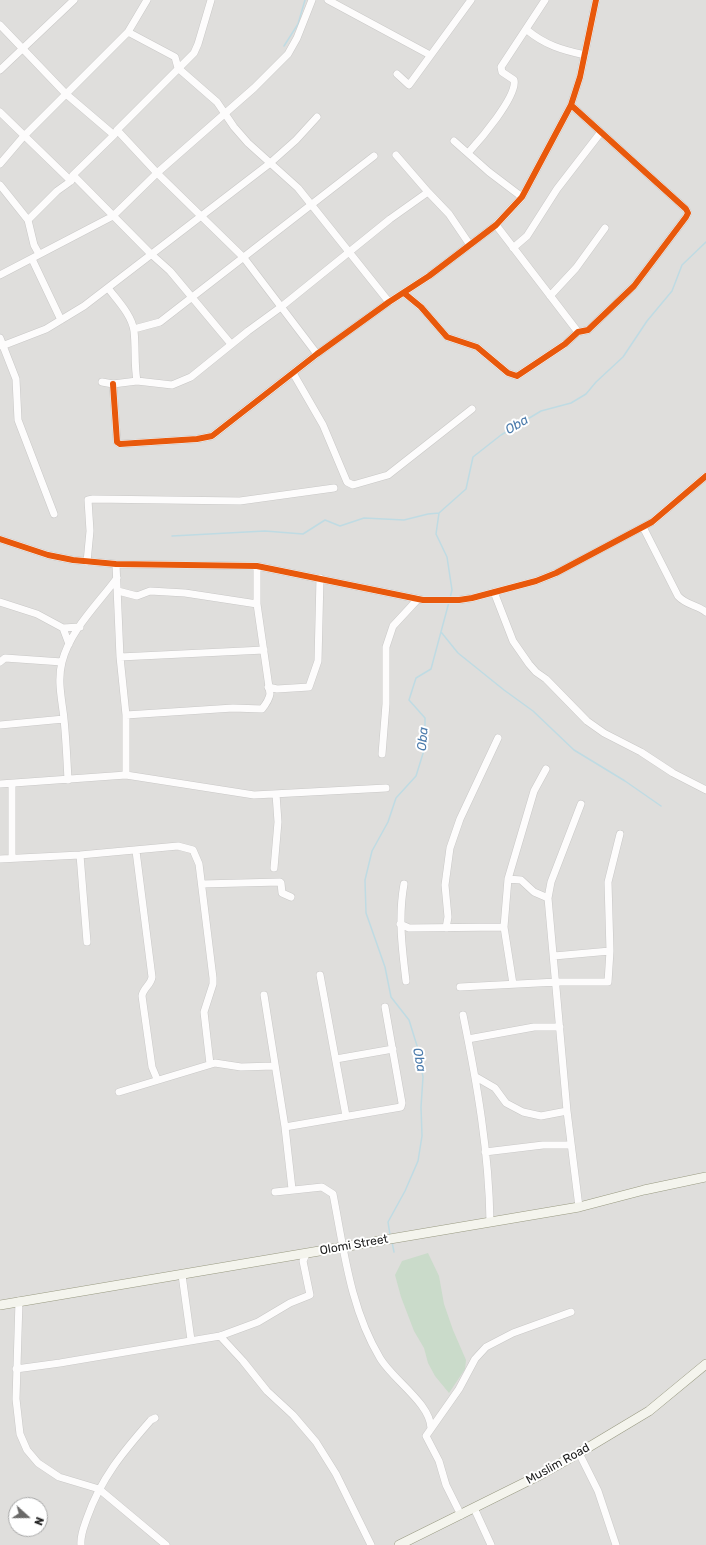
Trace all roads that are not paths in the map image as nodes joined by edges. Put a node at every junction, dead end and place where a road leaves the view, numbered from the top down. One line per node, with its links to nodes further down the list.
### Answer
1 (74, 0): 12 (street)
2 (147, 0): 11 (street)
3 (211, 0): 15 (street)
4 (312, 0): 21 (street)
5 (328, 0): 13 (street)
6 (470, 0): 13 (street)
7 (545, 0): 10 (street)
8 (596, 0): 14 (street)
9 (0, 25): 12 (street)
10 (527, 30): 14 (street); 27 (street)
11 (128, 32): 15 (street); 18 (street)
12 (23, 49): 16 (street); 18 (street)
13 (430, 55): 17 (street)
14 (584, 55): 19 (street)
15 (178, 68): 21 (street); 24 (street)
16 (0, 70)
17 (397, 74)
18 (66, 94): 24 (street); 25 (street)
19 (571, 105): 23 (street); 36 (street)
20 (0, 112): 25 (street)
21 (225, 113): 31 (street); 32 (street)
22 (317, 117): 31 (street)
23 (601, 132): 44 (street); 59 (street)
24 (116, 133): 32 (street); 33 (street)
25 (23, 136): 30 (street); 33 (street)
26 (454, 142): 27 (street)
27 (468, 154): 36 (street)
28 (396, 155): 35 (street)
29 (374, 156): 37 (street)
30 (0, 164)
31 (269, 164): 37 (street); 38 (street)
32 (157, 173): 38 (street); 39 (street)
33 (72, 178): 39 (street); 40 (street)
34 (0, 185): 40 (street)
35 (428, 192): 43 (street); 45 (street)
36 (522, 197): 41 (street)
37 (311, 205): 45 (street); 48 (street)
38 (200, 215): 47 (street); 48 (street)
39 (113, 216): 46 (street); 47 (street)
40 (28, 220): 46 (street)
41 (496, 225): 43 (street); 44 (street)
42 (605, 228): 53 (street)
43 (470, 245): 52 (street)
44 (513, 248): 53 (street)
45 (350, 252): 55 (street); 56 (street)
46 (39, 254): 49 (street)
47 (151, 254): 51 (street); 54 (street)
48 (244, 258): 54 (street); 56 (street)
49 (32, 259): 50 (street); 57 (street)
50 (0, 275)
51 (108, 288): 57 (street); 58 (street)
52 (404, 293): 55 (street); 59 (street)
53 (550, 296): 59 (street)
54 (192, 298): 58 (street); 61 (street)
55 (389, 302): 63 (street)
56 (281, 308): 61 (street); 63 (street)
57 (61, 320): 62 (street)
58 (134, 329): 65 (street)
59 (578, 332)
60 (0, 338): 62 (street)
61 (231, 344): 65 (street)
62 (2, 346): 71 (street)
63 (317, 354): 64 (street)
64 (293, 373): 67 (street); 68 (street)
65 (138, 381): 67 (street)
66 (102, 382): 67 (street)
67 (113, 384)
68 (472, 409)
69 (706, 476): 72 (street)
70 (334, 488): 74 (street)
71 (54, 514)
72 (643, 527): 80 (street); 84 (street)
73 (0, 539): 74 (street)
74 (87, 562): 75 (street)
75 (116, 564): 76 (street); 77 (street)
76 (257, 566): 78 (street); 83 (street)
77 (117, 578): 79 (street); 85 (street)
78 (320, 578): 81 (street); 92 (street)
79 (118, 591): 83 (street); 89 (street)
80 (494, 592): 81 (street); 104 (street)
81 (418, 599): 97 (street)
82 (0, 602): 86 (street)
83 (257, 604): 88 (street)
84 (706, 612)
85 (80, 627): 86 (street); 87 (street)
86 (63, 628): 87 (street)
87 (69, 644): 91 (street)
88 (264, 650): 89 (street); 92 (street)
89 (120, 657): 93 (street)
90 (0, 662): 91 (street)
91 (62, 662): 94 (street)
92 (268, 687): 93 (street)
93 (126, 715): 99 (street)
94 (64, 719): 95 (street); 100 (street)
95 (0, 725)
96 (498, 738): 120 (street)
97 (382, 754)
98 (546, 769): 113 (street)
99 (126, 775): 100 (street); 105 (street)
100 (68, 780): 102 (street)
101 (0, 784): 102 (street)
102 (12, 784): 110 (street)
103 (386, 788): 105 (street)
104 (706, 790)
105 (276, 794): 112 (street)
106 (580, 804): 117 (street)
107 (620, 834): 122 (street)
108 (136, 851): 109 (street); 114 (street); 139 (street)
109 (80, 855): 110 (street); 121 (street)
110 (12, 858): 111 (street)
111 (0, 859)
112 (274, 868)
113 (508, 879): 117 (street); 119 (street)
114 (202, 884): 116 (street); 136 (street)
115 (404, 884): 118 (street)
116 (291, 897)
117 (548, 898): 123 (street)
118 (400, 924): 120 (street); 125 (street)
119 (504, 927): 120 (street); 127 (street)
120 (446, 928)
121 (87, 942)
122 (610, 951): 123 (street); 126 (street)
123 (554, 956): 126 (street)
124 (320, 975): 135 (street)
125 (406, 981)
126 (557, 982): 127 (street); 132 (street)
127 (513, 984): 128 (street)
128 (460, 987)
129 (264, 995): 137 (street)
130 (385, 1007): 134 (street)
131 (463, 1015): 133 (street)
132 (560, 1027): 133 (street); 141 (street)
133 (468, 1039): 138 (street)
134 (393, 1049): 135 (street); 142 (street)
135 (336, 1059): 142 (street)
136 (210, 1064): 137 (street); 139 (street)
137 (274, 1066): 143 (street)
138 (476, 1078): 141 (street); 145 (street)
139 (157, 1079): 140 (street)
140 (119, 1092)
141 (568, 1112): 144 (street)
142 (346, 1116): 143 (street)
143 (285, 1127): 147 (street)
144 (572, 1145): 145 (street); 149 (street)
145 (485, 1152): 150 (street)
146 (706, 1177): 149 (main road, Olomi Street)
147 (292, 1189): 148 (street); 151 (street)
148 (275, 1192)
149 (579, 1207): 150 (main road, Olomi Street)
150 (490, 1222): 151 (main road, Olomi Street)
151 (343, 1247): 152 (main road, Olomi Street); 162 (street)
152 (306, 1254): 153 (main road, Olomi Street); 157 (street)
153 (182, 1274): 154 (main road, Olomi Street); 158 (street)
154 (19, 1301): 155 (main road, Olomi Street); 160 (street)
155 (0, 1305)
156 (571, 1312): 162 (street)
157 (220, 1336): 158 (street); 170 (street)
158 (191, 1340): 160 (street)
159 (706, 1364): 163 (main road, Muslim Road)
160 (16, 1369): 164 (street)
161 (155, 1418): 164 (street)
162 (431, 1428): 166 (street)
163 (579, 1453): 165 (main road, Muslim Road); 173 (street)
164 (99, 1488): 168 (street); 169 (street)
165 (474, 1508): 166 (main road, Muslim Road); 172 (street)
166 (460, 1515): 167 (main road, Muslim Road)
167 (410, 1542): 171 (main road, Muslim Road)
168 (80, 1545)
169 (166, 1545)
170 (370, 1545)
171 (399, 1545)
172 (491, 1545)
173 (616, 1545)

